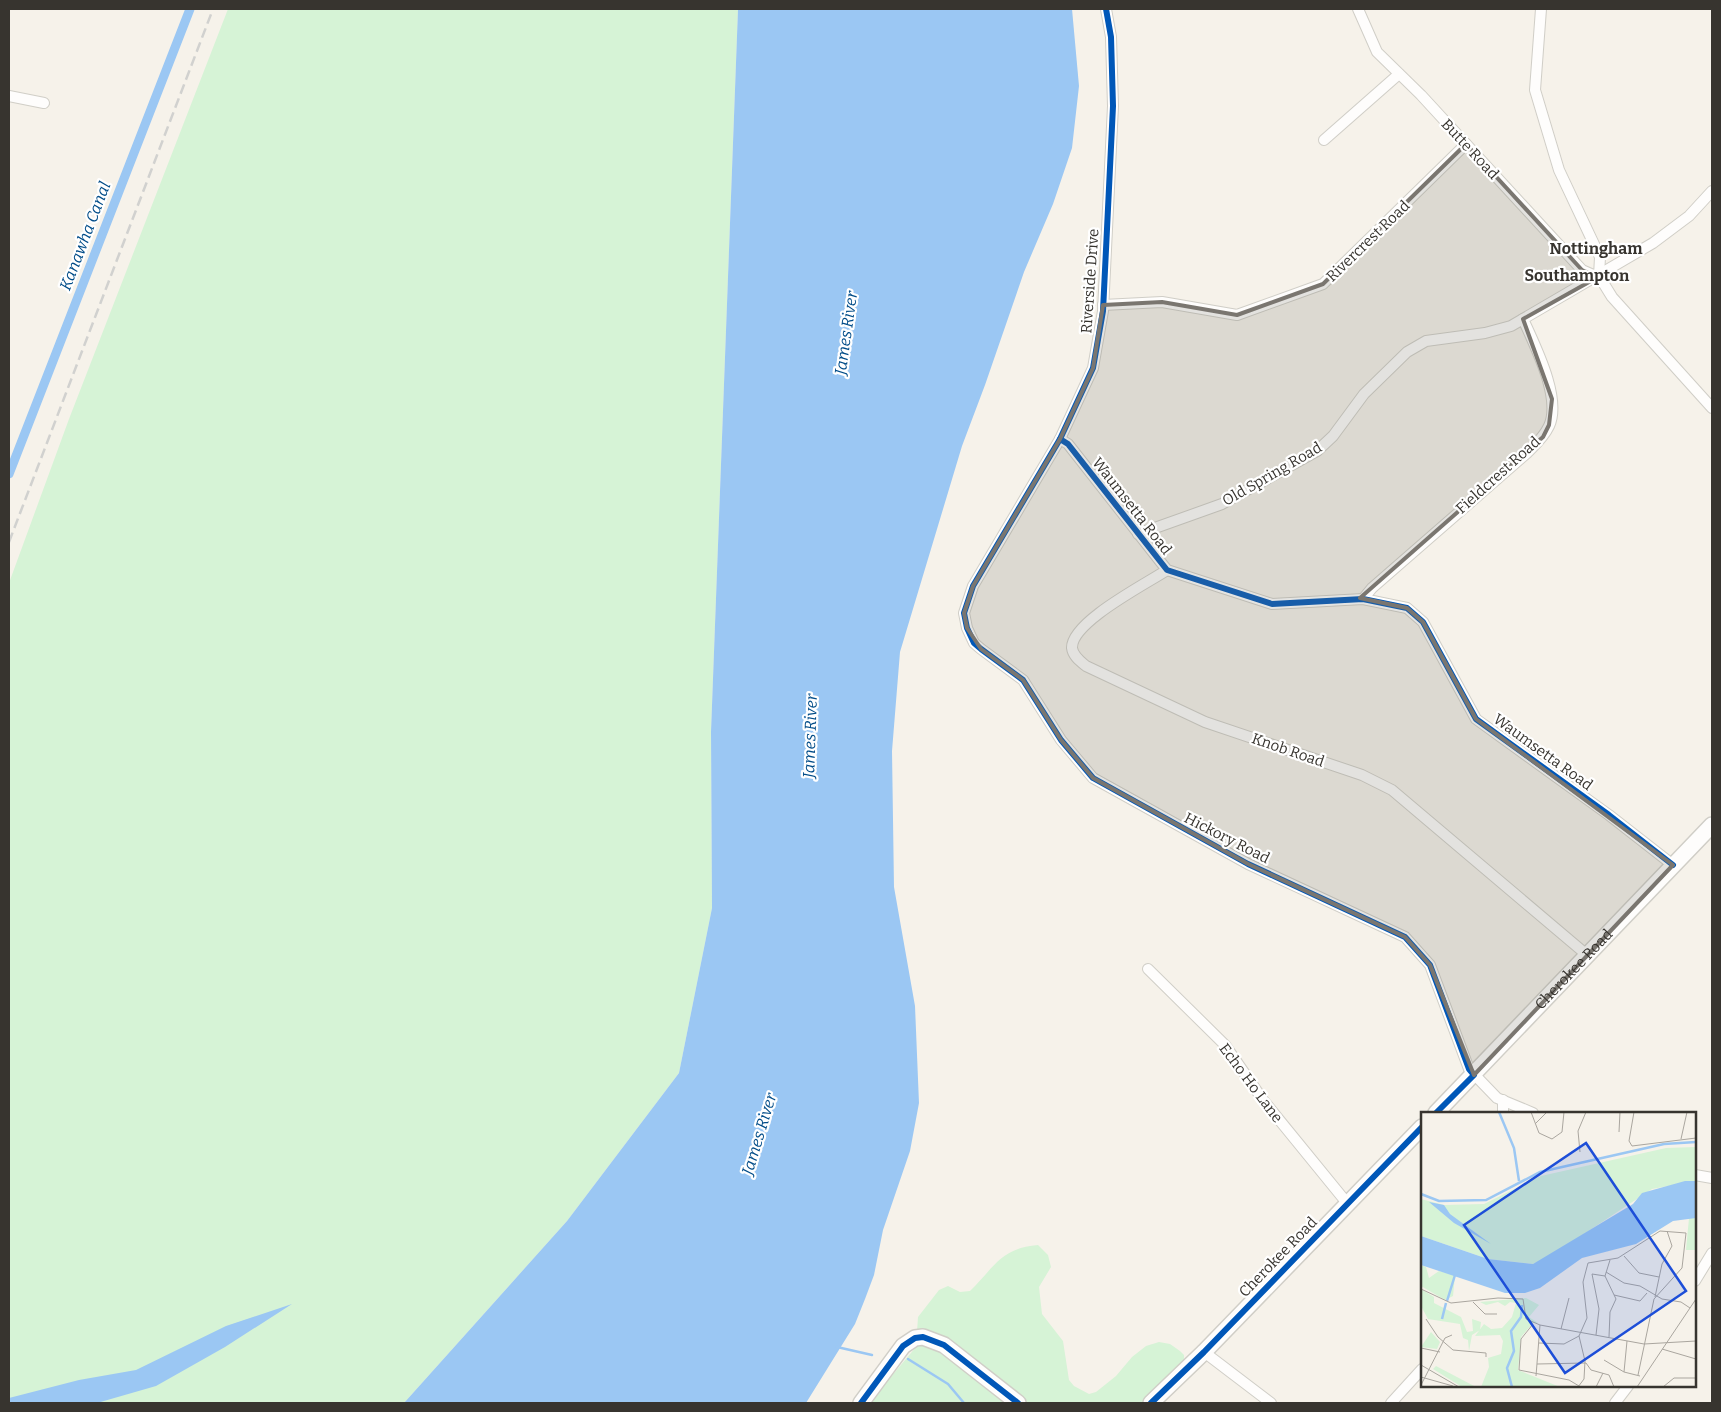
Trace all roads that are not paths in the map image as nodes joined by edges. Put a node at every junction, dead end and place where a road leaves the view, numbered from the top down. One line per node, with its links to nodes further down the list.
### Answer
1 (1106, 9): 11 (street, Riverside Drive)
2 (1358, 9): 4 (street, Butte Road)
3 (1541, 9): 10 (street)
4 (1400, 74): 7 (street); 8 (street, Butte Road)
5 (9, 96): 6 (street)
6 (44, 103)
7 (1324, 140)
8 (1466, 144): 10 (street, Butte Road); 11 (street, Rivercrest Road)
9 (1712, 191): 10 (street, Old Spring Road)
10 (1599, 276): 12 (street, Old Spring Road); 13 (street)
11 (1103, 305): 14 (street, Riverside Drive)
12 (1524, 319): 15 (street, Old Spring Road); 17 (street, Fieldcrest Road)
13 (1712, 408)
14 (1060, 439): 15 (street, Waumsetta Road); 18 (street, Riverside Drive)
15 (1138, 534): 16 (street, Waumsetta Road)
16 (1167, 570): 17 (street, Waumsetta Road); 21 (street, Knob Road)
17 (1364, 599): 20 (street, Waumsetta Road)
18 (964, 613): 23 (street, Hickory Road)
19 (1712, 825): 20 (street, Cherokee Road)
20 (1673, 866): 21 (street, Cherokee Road)
21 (1587, 955): 23 (street, Cherokee Road)
22 (1148, 969): 31 (street, Echo Ho Lane)
23 (1474, 1075): 24 (street, Hickory Road); 25 (street, Cherokee Road)
24 (1503, 1100): 26 (street); 27 (street, Hickory Road)
25 (1437, 1112)
26 (1503, 1112)
27 (1531, 1112)
28 (1421, 1128): 31 (street, Cherokee Road)
29 (1696, 1175): 30 (street)
30 (1712, 1178)
31 (1347, 1203): 34 (street, Cherokee Road)
32 (1712, 1253): 33 (street)
33 (1696, 1279)
34 (1204, 1352): 37 (street, Cherokee Road); 40 (street)
35 (1421, 1370): 41 (street)
36 (1627, 1387): 42 (street)
37 (1157, 1401)
38 (861, 1403): 39 (street)
39 (1018, 1403)
40 (1271, 1403)
41 (1391, 1403)
42 (1614, 1403)

